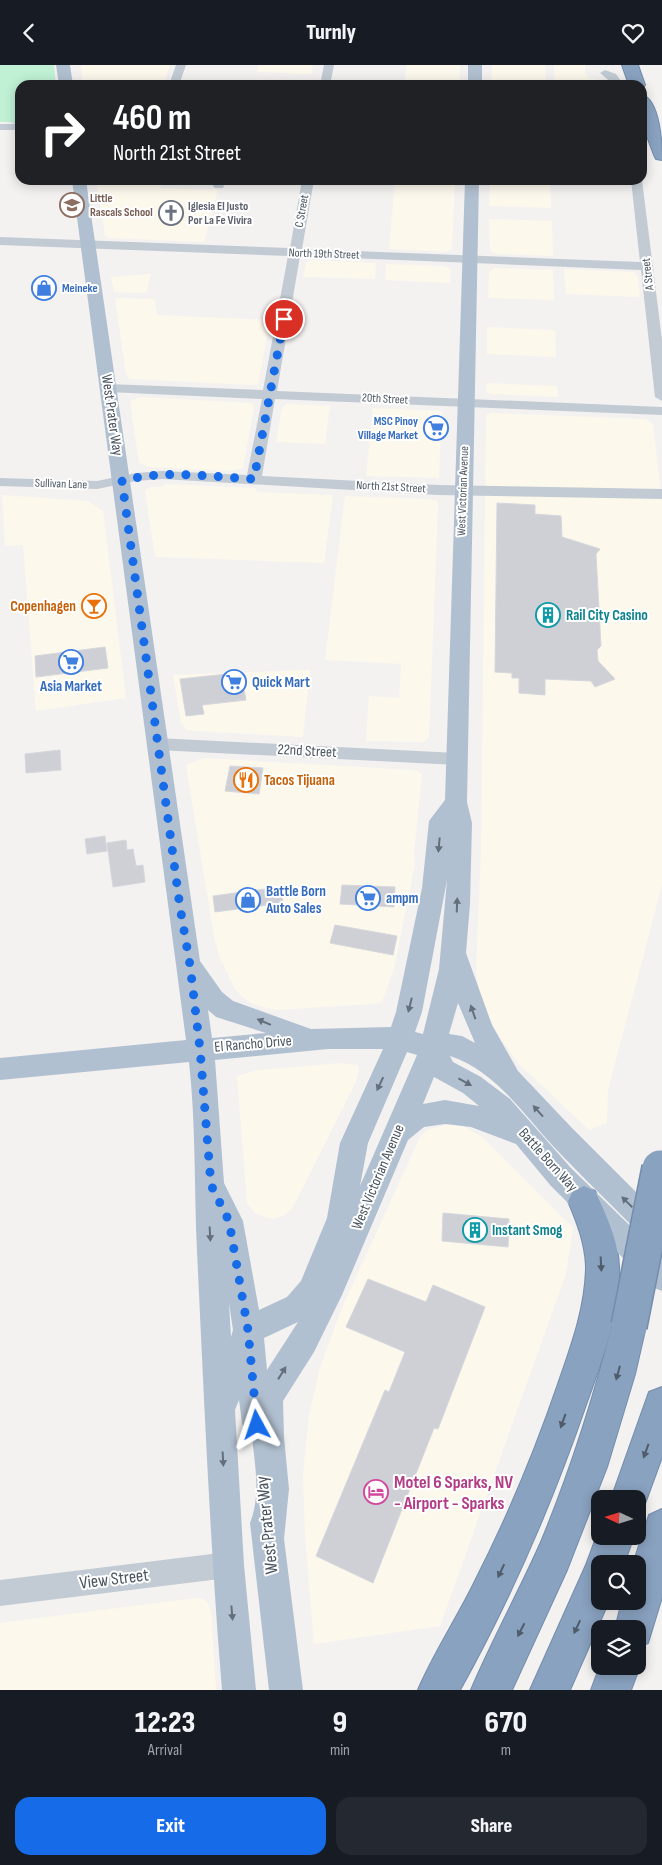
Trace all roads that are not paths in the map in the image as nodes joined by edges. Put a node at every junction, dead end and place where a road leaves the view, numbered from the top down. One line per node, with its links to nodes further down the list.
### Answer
1 (63, 65): 7 (main road)
2 (181, 65): 8 (street)
3 (328, 65): 9 (street)
4 (475, 65): 10 (main road)
5 (630, 65): 12 (highway)
6 (604, 73): 11 (street)
7 (65, 80)
8 (176, 80)
9 (326, 80)
10 (475, 80)
11 (616, 80)
12 (635, 80)
13 (647, 114): 16 (highway)
14 (15, 128): 15 (street)
15 (1, 129)
16 (662, 155)
17 (80, 185): 22 (main road, West Prater Way)
18 (307, 185): 23 (street, C Street)
19 (472, 185): 24 (main road, West Victorian Avenue)
20 (637, 185): 25 (street, A Street)
21 (0, 241): 22 (street, North 19th Street)
22 (89, 245): 23 (street, North 19th Street); 26 (main road, West Prater Way)
23 (295, 253): 24 (street, North 19th Street); 27 (street, C Street)
24 (470, 260): 25 (street, North 19th Street); 29 (main road, West Victorian Avenue)
25 (647, 266): 28 (street, A Street)
26 (108, 388): 27 (street, 20th Street); 33 (main road, West Prater Way)
27 (270, 394): 29 (street, 20th Street); 31 (street, C Street)
28 (662, 397)
29 (466, 403): 30 (street, 20th Street); 34 (main road, West Victorian Avenue)
30 (662, 411)
31 (254, 479): 33 (street, North 21st Street); 34 (street, North 21st Street)
32 (0, 481): 33 (street, Sullivan Lane)
33 (122, 481): 36 (main road, West Prater Way)
34 (463, 490): 35 (street, North 21st Street); 37 (main road, West Victorian Avenue)
35 (662, 493)
36 (157, 744): 37 (street, 22nd Street); 40 (main road, West Prater Way)
37 (457, 759): 38 (main road, West Victorian Avenue)
38 (456, 802): 39 (main road, West Victorian Avenue, one-way to 38); 42 (main road, West Victorian Avenue, one-way to 42)
39 (454, 953): 42 (main road, West Victorian Avenue); 45 (main road, one-way to 39)
40 (190, 965): 41 (main road, one-way to 40); 43 (main road, West Prater Way)
41 (310, 1039): 42 (main road, El Rancho Drive); 43 (main road, El Rancho Drive)
42 (416, 1044): 45 (main road, Battle Born Way); 46 (main road, West Victorian Avenue); 47 (main road, Battle Born Way, one-way to 47); 53 (main road, West Victorian Avenue, one-way to 53)
43 (200, 1049): 44 (main road, El Rancho Drive); 49 (main road, West Prater Way)
44 (0, 1069)
45 (515, 1084): 51 (main road, Battle Born Way, one-way to 45)
46 (396, 1133): 47 (main road); 58 (main road, West Victorian Avenue, one-way to 46)
47 (525, 1135): 50 (main road, Battle Born Way)
48 (661, 1160): 67 (highway, one-way to 67, bridge)
49 (211, 1185): 53 (main road, West Prater Way); 55 (main road, West Prater Way, one-way to 55)
50 (584, 1201): 52 (main road, Battle Born Way); 66 (highway, one-way to 66)
51 (662, 1237)
52 (662, 1277)
53 (248, 1330): 55 (main road); 58 (main road, West Prater Way)
54 (662, 1405): 56 (highway, one-way to 56)
55 (220, 1411): 59 (main road, West Prater Way, one-way to 59)
56 (631, 1490)
57 (662, 1527): 62 (highway)
58 (268, 1539): 65 (main road, West Prater Way)
59 (228, 1565): 60 (street, View Street); 64 (main road, West Prater Way, one-way to 64)
60 (0, 1593)
61 (591, 1598): 68 (highway, one-way to 68)
62 (636, 1620)
63 (617, 1675): 69 (highway)
64 (239, 1690)
65 (286, 1690)
66 (438, 1690)
67 (491, 1690)
68 (550, 1690)
69 (611, 1690)

